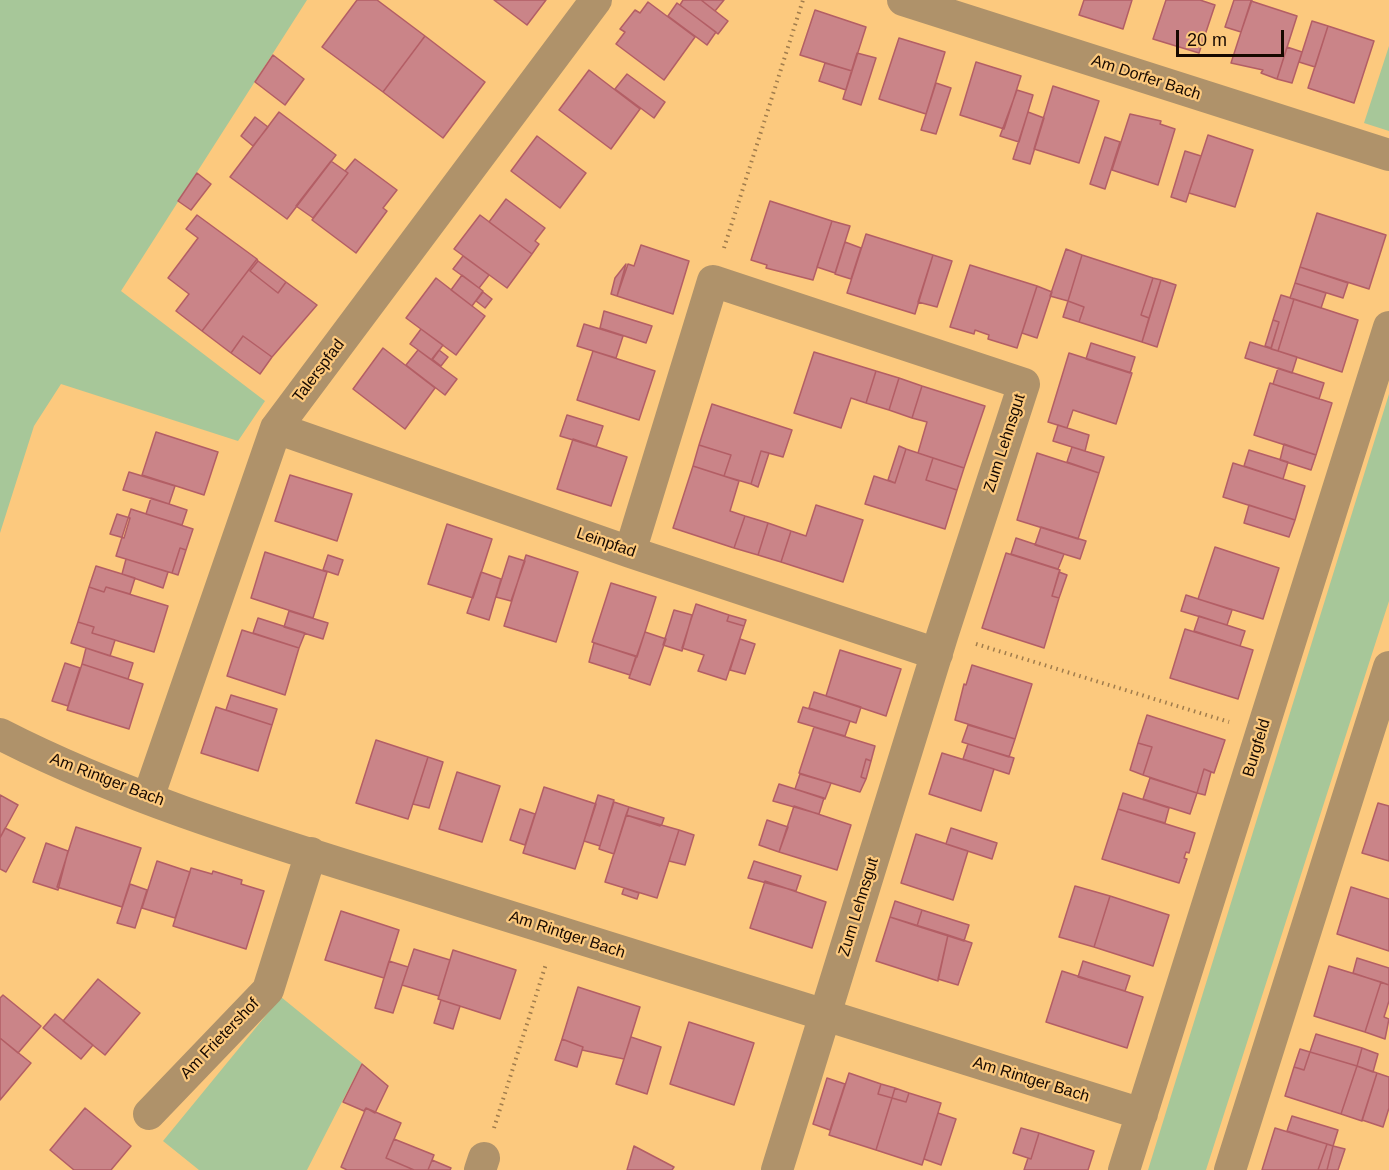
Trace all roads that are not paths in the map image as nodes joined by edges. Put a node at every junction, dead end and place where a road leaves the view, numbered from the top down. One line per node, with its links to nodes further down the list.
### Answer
1 (596, 0): 5 (street, Talerspfad)
2 (903, 0): 3 (street, Am Dorfer Bach)
3 (1389, 155)
4 (1389, 327): 14 (street, Burgfeld)
5 (276, 428): 6 (street, Leinpfad); 10 (street, Talerspfad)
6 (630, 552): 7 (street, Leinpfad); 7 (street, Zum Lehnsgut)
7 (940, 644): 12 (street, Zum Lehnsgut)
8 (1389, 668): 17 (street)
9 (0, 734): 10 (street, Am Rintger Bach)
10 (148, 798): 11 (street, Am Rintger Bach)
11 (311, 853): 12 (street, Am Rintger Bach); 13 (street, Am Frietershof)
12 (825, 1018): 14 (street, Am Rintger Bach); 15 (street, Zum Lehnsgut)
13 (148, 1114)
14 (1142, 1114): 16 (street, Burgfeld)
15 (777, 1170)
16 (1124, 1170)
17 (1230, 1170)

